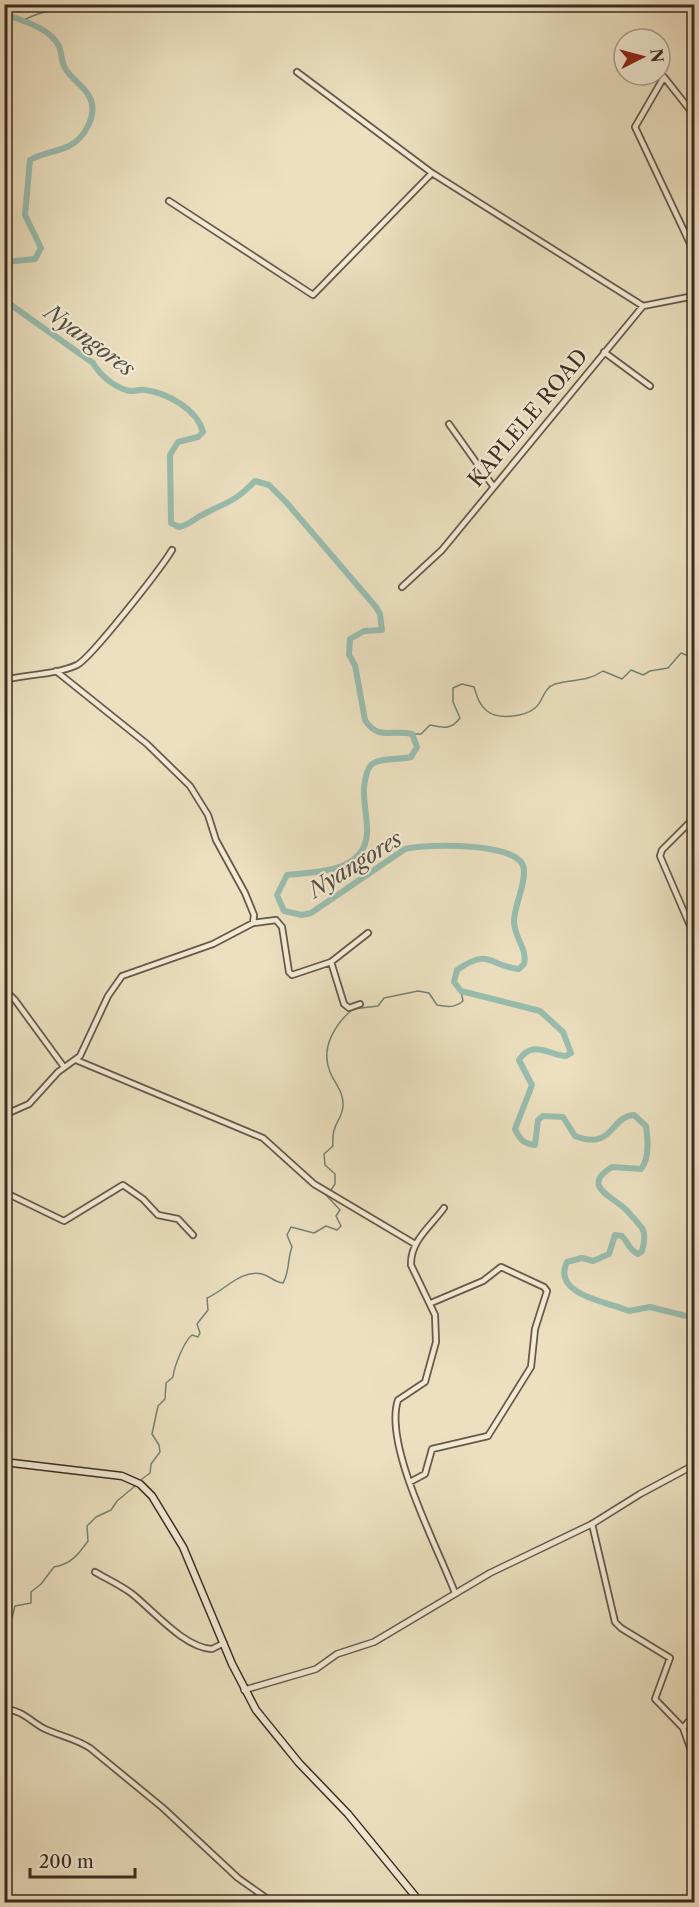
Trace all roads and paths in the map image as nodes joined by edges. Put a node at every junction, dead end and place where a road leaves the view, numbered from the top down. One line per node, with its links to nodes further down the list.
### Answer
1 (297, 72): 3 (street)
2 (694, 115): 5 (street)
3 (432, 173): 4 (street); 7 (street)
4 (169, 201)
5 (694, 252)
6 (694, 296): 7 (street)
7 (643, 306): 8 (street, KAPLELE ROAD)
8 (604, 352): 9 (street); 11 (street, KAPLELE ROAD)
9 (650, 386)
10 (449, 424): 11 (street)
11 (493, 486): 13 (street, KAPLELE ROAD)
12 (172, 550): 14 (street)
13 (402, 587)
14 (56, 671): 15 (street); 17 (street)
15 (4, 680)
16 (694, 818): 19 (street)
17 (253, 923): 20 (street); 23 (street)
18 (368, 933): 20 (street)
19 (694, 935)
20 (331, 962): 22 (street)
21 (4, 994): 24 (street)
22 (360, 1004)
23 (76, 1060): 24 (street); 29 (street)
24 (64, 1067): 25 (street)
25 (4, 1115)
26 (4, 1192): 28 (street)
27 (444, 1208): 29 (street)
28 (193, 1235)
29 (415, 1244): 30 (street)
30 (431, 1303): 33 (street); 33 (street)
31 (4, 1462): 37 (main road)
32 (694, 1465): 34 (street)
33 (410, 1482): 36 (street)
34 (592, 1524): 36 (street); 41 (street)
35 (95, 1572): 37 (street)
36 (455, 1593): 38 (street)
37 (224, 1643): 38 (main road)
38 (244, 1690): 44 (main road)
39 (6, 1709): 43 (street)
40 (694, 1715): 41 (street)
41 (683, 1728): 42 (street)
42 (694, 1759)
43 (272, 1902)
44 (420, 1902)

